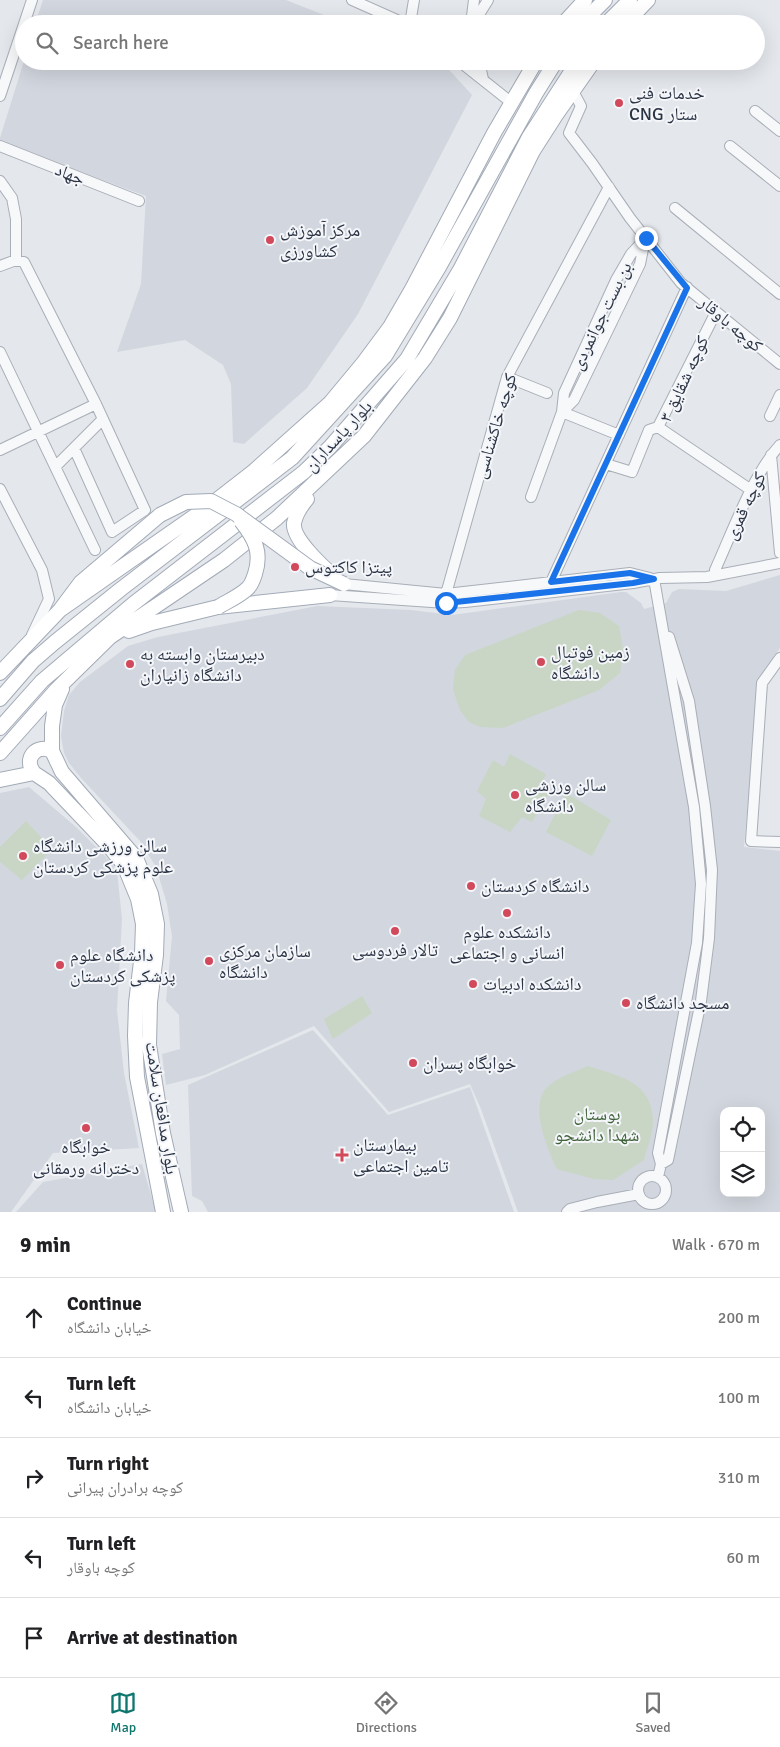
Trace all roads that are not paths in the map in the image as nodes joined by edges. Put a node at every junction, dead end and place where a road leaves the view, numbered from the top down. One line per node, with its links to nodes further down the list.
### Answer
1 (32, 0): 10 (street)
2 (352, 0): 11 (street)
3 (414, 0): 12 (street)
4 (474, 0): 13 (street)
5 (488, 0): 14 (street)
6 (605, 0): 17 (main road)
7 (630, 0): 18 (main road)
8 (648, 0): 19 (main road)
9 (583, 2): 15 (main road); 16 (main road)
10 (27, 15)
11 (386, 15)
12 (412, 15)
13 (473, 15)
14 (478, 15)
15 (572, 15)
16 (578, 15)
17 (591, 15)
18 (615, 15)
19 (634, 15)
20 (15, 51): 29 (street)
21 (471, 70): 27 (street)
22 (481, 70): 27 (street)
23 (531, 70): 30 (main road)
24 (551, 70): 57 (main road, بلوار پاسداران)
25 (572, 70): 84 (main road, بلوار پاسداران)
26 (588, 70): 28 (main road)
27 (483, 79): 30 (street)
28 (573, 91): 37 (street, کوچه باوقار); 65 (main road)
29 (0, 96)
30 (512, 103): 57 (main road)
31 (755, 111): 32 (street)
32 (780, 131)
33 (0, 146): 38 (street, جهاد)
34 (730, 146): 36 (street)
35 (0, 181): 41 (street)
36 (780, 186)
37 (609, 187): 40 (street, کوچه باوقار); 48 (street, کوچه خاکشناسی)
38 (139, 201)
39 (676, 208): 44 (street)
40 (646, 238): 43 (street, کوچه باوقار); 52 (street, بن بست جوانمردی); 52 (street, بن بست جوانمردی)
41 (16, 260): 42 (street); 51 (street)
42 (0, 266)
43 (687, 288): 45 (street, کوچه باوقار); 58 (street)
44 (780, 294)
45 (716, 312): 47 (street, کوچه باوقار); 55 (street, کوچه شقایق ۳)
46 (0, 352): 56 (street)
47 (780, 364)
48 (507, 377): 49 (street); 77 (street, کوچه خاکشناسی)
49 (547, 393)
50 (780, 395): 53 (street)
51 (96, 404): 54 (street); 56 (street)
52 (562, 412): 58 (street); 68 (street, بن بست جوانمردی)
53 (770, 416)
54 (103, 419): 60 (street); 60 (street)
55 (658, 427): 63 (street); 67 (street, کوچه شقایق ۳)
56 (39, 431): 61 (street); 64 (street)
57 (306, 433): 81 (main road); 88 (main road, بلوار پاسداران)
58 (619, 435): 63 (street)
59 (780, 445): 62 (street, کوچه قمری)
60 (74, 448): 64 (street)
61 (0, 450)
62 (771, 455): 67 (street, کوچه قمری); 71 (street)
63 (606, 464): 75 (street)
64 (56, 466): 70 (street)
65 (332, 466): 76 (main road); 82 (main road)
66 (0, 489): 83 (street)
67 (752, 490): 73 (street, کوچه قمری)
68 (531, 497)
69 (236, 514): 76 (main road, bridge); 80 (main road, bridge); 81 (main road, bridge)
70 (95, 550)
71 (780, 553)
72 (780, 563): 74 (street)
73 (715, 570)
74 (654, 579): 75 (street); 78 (street); 79 (street)
75 (551, 582): 77 (street)
76 (344, 584): 77 (street)
77 (446, 594)
78 (330, 595): 80 (main road)
79 (658, 605): 94 (street); 95 (street)
80 (218, 607): 82 (main road)
81 (60, 610): 83 (main road)
82 (110, 637): 84 (main road); 87 (main road)
83 (29, 643): 86 (main road)
84 (82, 647): 89 (main road, بلوار پاسداران)
85 (780, 658): 96 (street)
86 (0, 673)
87 (66, 679): 90 (main road, بلوار مدافعان سلامت); 91 (main road)
88 (0, 699)
89 (0, 728)
90 (52, 751): 92 (main road); 101 (main road, بلوار مدافعان سلامت)
91 (0, 753)
92 (34, 773): 93 (main road); 100 (main road, بلوار مدافعان سلامت)
93 (0, 780)
94 (705, 806): 95 (street); 97 (street)
95 (694, 808): 97 (street)
96 (780, 842)
97 (661, 1164): 98 (street)
98 (658, 1178): 99 (street); 99 (street)
99 (639, 1194): 102 (street)
100 (163, 1212)
101 (181, 1212)
102 (567, 1212)

